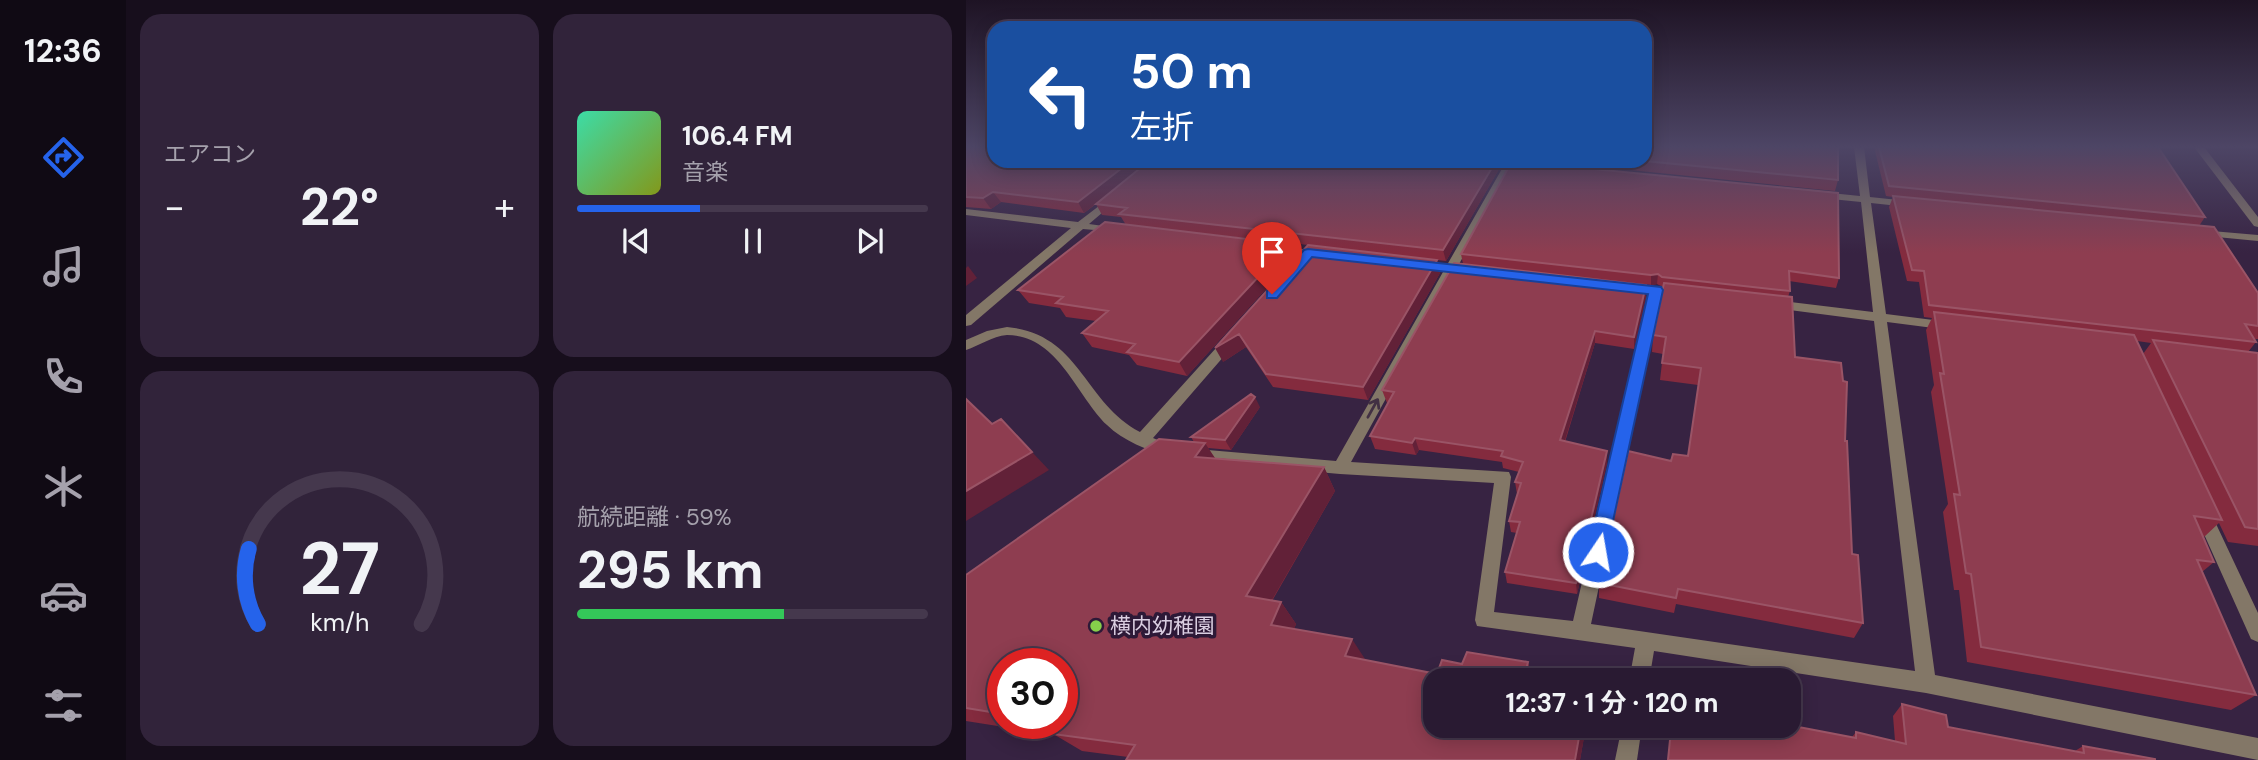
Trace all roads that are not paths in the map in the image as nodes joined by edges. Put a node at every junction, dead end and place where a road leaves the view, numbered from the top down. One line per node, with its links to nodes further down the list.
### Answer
1 (1498, 182): 17 (street)
2 (1864, 182): 6 (street)
3 (2226, 182): 9 (street)
4 (1119, 193): 10 (street)
5 (1811, 194): 6 (street)
6 (1867, 200): 7 (street); 23 (street)
7 (1921, 205)
8 (966, 212): 10 (street)
9 (2258, 224)
10 (1078, 226): 11 (street); 24 (street)
11 (1132, 232)
12 (2190, 232): 13 (street)
13 (2258, 239)
14 (1254, 246): 15 (street)
15 (1334, 256)
16 (1411, 265): 17 (street)
17 (1450, 269): 18 (street); 29 (street, one-way to 17)
18 (1477, 272)
19 (1615, 286): 20 (street)
20 (1656, 290): 21 (street); 31 (street)
21 (1696, 295)
22 (1762, 303): 23 (street)
23 (1881, 317): 26 (street); 35 (street)
24 (966, 323)
25 (1244, 326): 28 (street)
26 (1963, 327)
27 (966, 345): 28 (street)
28 (1142, 440): 29 (street)
29 (1340, 468): 31 (street)
30 (2195, 496): 32 (street)
31 (1580, 631): 33 (street)
32 (2258, 633)
33 (1646, 640): 34 (street); 35 (street)
34 (1641, 668)
35 (1926, 683): 37 (street)
36 (1630, 738): 38 (street)
37 (2258, 749)
38 (1626, 760)

